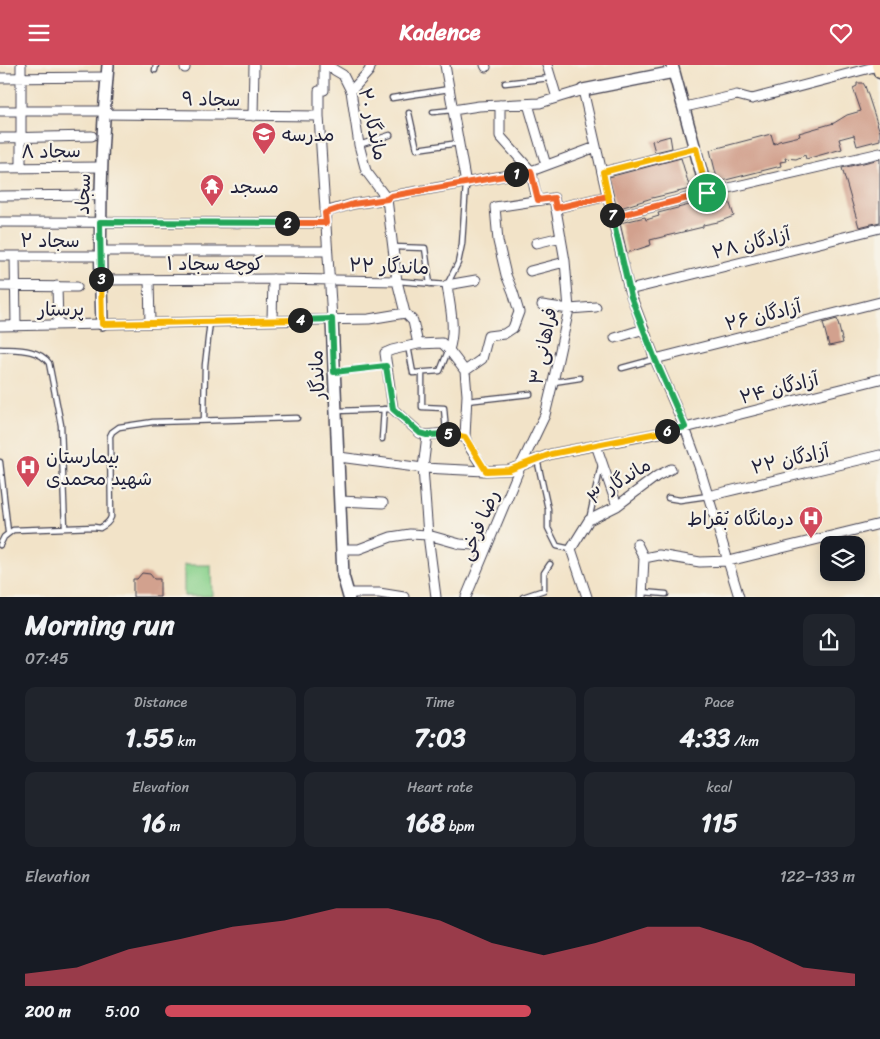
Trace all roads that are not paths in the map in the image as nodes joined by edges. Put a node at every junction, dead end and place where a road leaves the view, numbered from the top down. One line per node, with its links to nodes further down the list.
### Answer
1 (20, 65): 12 (street)
2 (108, 65): 10 (street, سجاد)
3 (254, 65): 29 (street)
4 (325, 65): 17 (street, ماندگار ۲۰); 30 (street, ماندگار)
5 (371, 65): 17 (street)
6 (445, 65): 15 (street)
7 (547, 65): 13 (street)
8 (673, 68): 16 (street); 22 (street)
9 (879, 68): 22 (street)
10 (107, 77): 12 (street); 27 (street, سجاد)
11 (0, 78): 12 (street)
12 (20, 78): 25 (street)
13 (550, 79): 14 (lane); 19 (street)
14 (505, 83)
15 (449, 89): 18 (lane); 23 (street)
16 (583, 90): 19 (street); 37 (street)
17 (351, 91): 36 (street, ماندگار ۲۰)
18 (392, 97)
19 (557, 99): 20 (street)
20 (528, 104): 21 (street); 40 (street)
21 (500, 105): 23 (street); 44 (street)
22 (685, 107): 38 (street)
23 (453, 110): 26 (lane); 35 (street)
24 (0, 111): 25 (street, سجاد ۹)
25 (20, 111): 27 (street, سجاد ۹); 34 (street)
26 (433, 112)
27 (103, 113): 29 (street, سجاد ۹); 41 (street, سجاد)
28 (409, 113): 35 (lane)
29 (253, 116): 30 (street, سجاد ۹)
30 (319, 116): 54 (street, ماندگار)
31 (390, 135): 36 (lane)
32 (92, 137): 34 (street)
33 (0, 138): 34 (street)
34 (21, 138): 43 (street)
35 (459, 143): 46 (street)
36 (359, 145): 51 (street, ماندگار ۲۰)
37 (596, 147): 40 (street); 45 (street)
38 (696, 148): 45 (street); 47 (street)
39 (880, 153): 47 (street)
40 (546, 165): 44 (street)
41 (101, 167): 43 (street, سجاد ۸); 48 (street, سجاد)
42 (0, 168): 43 (street, سجاد ۸)
43 (21, 168)
44 (531, 171): 46 (street); 52 (street)
45 (603, 172): 50 (street)
46 (466, 184): 51 (street); 76 (lane)
47 (707, 193): 55 (street)
48 (101, 195): 49 (street); 57 (street, سجاد)
49 (0, 196)
50 (608, 196): 53 (street); 55 (street)
51 (387, 199): 54 (street); 62 (street, ماندگار ۲۰)
52 (538, 200): 53 (street, فراهانی ۳); 104 (street)
53 (556, 208): 60 (street, فراهانی ۳)
54 (325, 213): 58 (street, ماندگار)
55 (613, 217): 81 (street)
56 (0, 222): 57 (street)
57 (100, 222): 58 (street); 64 (street, سجاد)
58 (326, 223): 63 (street, ماندگار)
59 (880, 228): 81 (street, آزادگان ۲۸)
60 (561, 237): 61 (street); 67 (street, فراهانی ۳)
61 (536, 243)
62 (393, 247): 74 (street, ماندگار ۲۰); 75 (lane)
63 (327, 251): 64 (street, سجاد ۲); 72 (street, ماندگار)
64 (100, 253): 66 (street, سجاد ۲); 70 (street, سجاد)
65 (0, 256): 66 (street, سجاد ۲)
66 (15, 256): 78 (street)
67 (565, 262): 68 (street); 85 (street, فراهانی ۳)
68 (530, 271)
69 (273, 279): 71 (street, کوچه سجاد ۱); 72 (street, کوچه سجاد ۱); 88 (street)
70 (101, 280): 71 (street, کوچه سجاد ۱); 91 (street, سجاد)
71 (150, 280): 90 (street)
72 (330, 280): 74 (street, ماندگار ۲۲); 87 (street, ماندگار)
73 (476, 280): 76 (street)
74 (397, 281): 75 (lane, ماندگار ۲۲); 86 (street, ماندگار ۲۰)
75 (430, 284): 76 (lane, ماندگار ۲۲)
76 (448, 285): 100 (street)
77 (0, 286): 78 (street)
78 (16, 286): 79 (street); 94 (street)
79 (57, 286): 80 (street); 92 (street)
80 (77, 287)
81 (629, 290): 95 (street)
82 (880, 302): 101 (street, آزادگان ۲۶)
83 (542, 305): 85 (street)
84 (596, 307): 85 (street)
85 (569, 309): 109 (street, فراهانی ۳)
86 (405, 313): 87 (street, پرستار); 97 (street, ماندگار ۲۰)
87 (332, 319): 88 (street, پرستار); 105 (street, ماندگار)
88 (272, 320): 89 (street, پرستار)
89 (210, 321): 90 (street, پرستار); 115 (lane)
90 (150, 323): 91 (street, پرستار)
91 (102, 324): 92 (street, پرستار)
92 (58, 325): 94 (street, پرستار)
93 (0, 326): 94 (street, پرستار)
94 (16, 326)
95 (644, 329): 96 (street); 101 (street)
96 (615, 338)
97 (418, 344): 98 (street); 100 (street)
98 (408, 346): 102 (street); 106 (lane)
99 (0, 349): 138 (lane)
100 (449, 350): 104 (street); 106 (lane)
101 (655, 359): 103 (lane); 116 (street)
102 (386, 366): 105 (lane); 112 (street)
103 (622, 368)
104 (465, 371): 111 (street)
105 (334, 372): 113 (street, ماندگار)
106 (422, 372): 117 (lane)
107 (580, 378): 109 (lane)
108 (880, 379): 116 (street, آزادگان ۲۴)
109 (553, 382): 127 (street, فراهانی ۳)
110 (530, 394): 111 (lane)
111 (467, 401): 119 (street)
112 (388, 409): 113 (lane); 118 (street); 120 (lane)
113 (336, 411): 123 (street, ماندگار)
114 (297, 418): 115 (lane)
115 (204, 420): 138 (lane)
116 (685, 427): 121 (street, آزادگان ۲۴); 131 (street)
117 (446, 433): 118 (street); 119 (street)
118 (427, 435): 128 (street)
119 (465, 437): 130 (street)
120 (382, 439)
121 (596, 445): 124 (street, آزادگان ۲۴); 126 (street)
122 (880, 455): 131 (street, آزادگان ۲۲)
123 (338, 457): 128 (street, آزادگان ۲۴); 133 (street, ماندگار)
124 (537, 459): 127 (street, آزادگان ۲۴); 145 (lane)
125 (0, 462): 139 (lane)
126 (601, 463): 135 (street); 136 (lane)
127 (521, 465): 130 (street, آزادگان ۲۴); 143 (street, رضا فرخی)
128 (423, 468): 130 (street, آزادگان ۲۴); 140 (street)
129 (671, 469): 135 (street, ماندگار ۳)
130 (486, 471)
131 (708, 495): 132 (lane); 147 (street)
132 (668, 498)
133 (340, 501): 134 (street); 144 (street, ماندگار)
134 (383, 503)
135 (617, 506): 136 (street, ماندگار ۳)
136 (589, 520): 145 (street, ماندگار ۳)
137 (880, 524): 147 (street)
138 (65, 528): 139 (lane)
139 (8, 532): 142 (lane)
140 (428, 535): 143 (street); 144 (street); 153 (street)
141 (637, 544): 146 (street)
142 (0, 545)
143 (487, 546): 154 (street, رضا فرخی)
144 (342, 549): 151 (street, ماندگار)
145 (571, 549): 156 (street)
146 (644, 559): 147 (street); 149 (street)
147 (729, 561): 157 (street)
148 (550, 564): 155 (lane)
149 (643, 594): 150 (lane)
150 (666, 594)
151 (349, 595): 152 (street)
152 (404, 597)
153 (436, 597)
154 (466, 597)
155 (522, 597)
156 (587, 597)
157 (739, 597)

